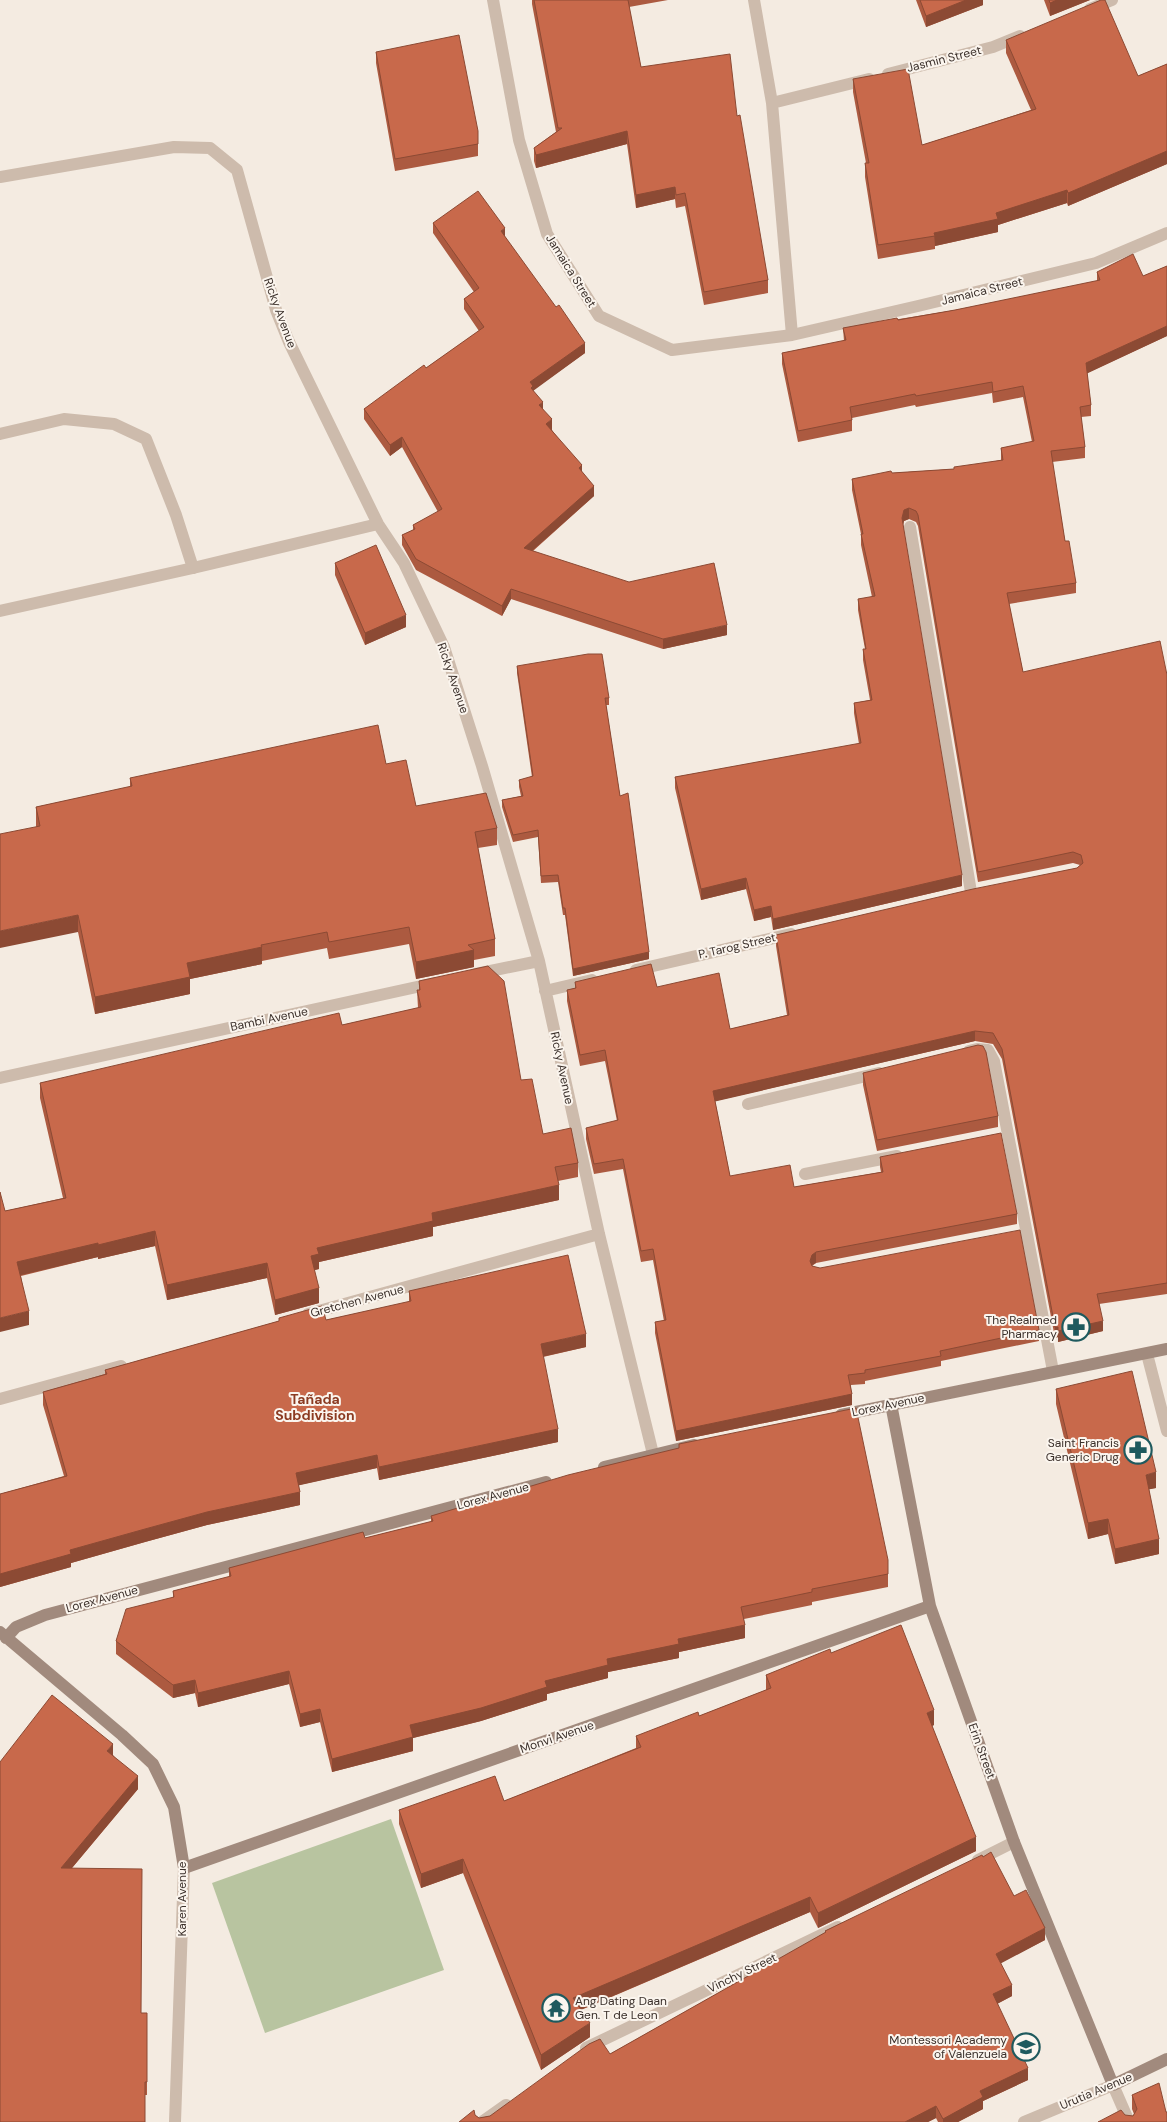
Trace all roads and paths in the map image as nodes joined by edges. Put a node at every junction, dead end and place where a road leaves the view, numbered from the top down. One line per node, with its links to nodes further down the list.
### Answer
1 (493, 0): 9 (street, Jamaica Street)
2 (754, 0): 6 (street)
3 (1112, 0): 4 (street)
4 (1075, 14)
5 (1030, 32): 6 (street, Jasmin Street)
6 (772, 104): 9 (street)
7 (0, 177): 11 (street, Ricky Avenue)
8 (1167, 232): 9 (street, Jamaica Street)
9 (792, 335)
10 (0, 434): 13 (street)
11 (378, 524): 13 (street); 17 (street, Ricky Avenue)
12 (910, 527): 15 (street)
13 (193, 568): 14 (street)
14 (0, 612)
15 (971, 892)
16 (807, 930): 18 (street, P. Tarog Street)
17 (539, 961): 20 (street, Ricky Avenue); 23 (street, Bambi Avenue)
18 (623, 973)
19 (604, 977): 20 (street)
20 (546, 991): 27 (street, Ricky Avenue)
21 (958, 1054): 32 (street)
22 (891, 1070): 24 (street)
23 (0, 1078)
24 (748, 1104)
25 (911, 1153): 26 (street)
26 (805, 1174)
27 (599, 1234): 28 (street, Gretchen Avenue); 38 (street, Ricky Avenue)
28 (295, 1318)
29 (1167, 1349): 30 (street, Lorex Avenue)
30 (1147, 1354): 32 (street, Lorex Avenue); 36 (street)
31 (133, 1363): 33 (street)
32 (1053, 1371): 34 (street, Lorex Avenue)
33 (0, 1400)
34 (891, 1404): 35 (street, Lorex Avenue); 41 (street, Erin Street)
35 (824, 1418)
36 (1167, 1431)
37 (710, 1442): 38 (street)
38 (653, 1454): 39 (street)
39 (595, 1469)
40 (557, 1479): 42 (street, Lorex Avenue)
41 (930, 1606): 43 (street, Erin Street); 45 (street, Monvi Avenue)
42 (3, 1635): 45 (street, Karen Avenue)
43 (1014, 1842): 44 (street); 49 (street, Erin Street)
44 (970, 1864)
45 (184, 1868): 51 (street, Karen Avenue)
46 (853, 1920): 47 (street, Vinchy Street)
47 (577, 2054)
48 (1167, 2060): 49 (street, Urutia Avenue)
49 (1113, 2085): 53 (street, Urutia Avenue); 54 (street)
50 (513, 2099): 52 (street)
51 (175, 2122)
52 (482, 2122)
53 (1024, 2122)
54 (1129, 2122)

